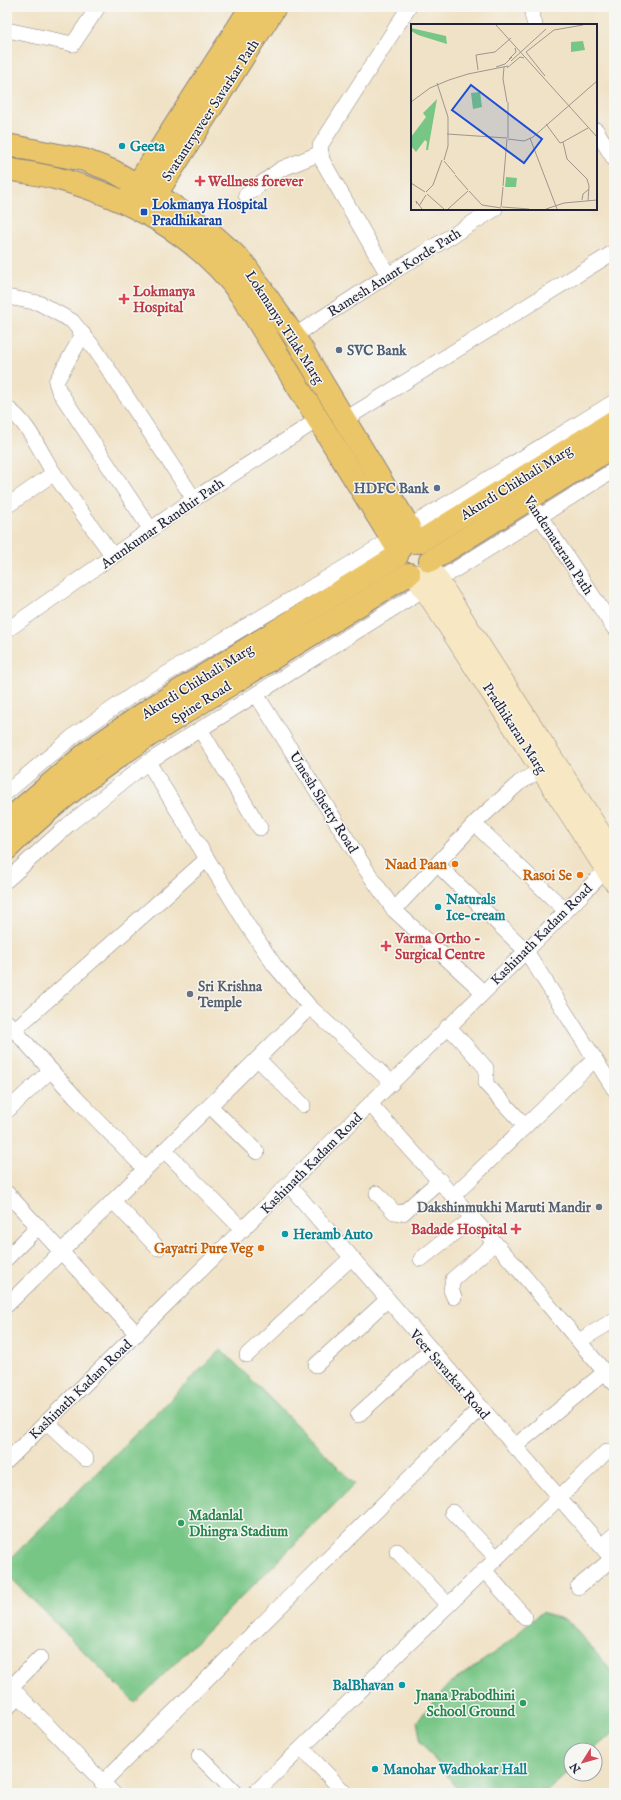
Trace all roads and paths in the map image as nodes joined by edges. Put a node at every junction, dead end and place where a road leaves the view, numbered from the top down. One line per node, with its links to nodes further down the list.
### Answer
1 (98, 7): 7 (street)
2 (251, 7): 14 (main road, Svatantryaveer Savarkar Path)
3 (275, 7): 14 (main road, Svatantryaveer Savarkar Path)
4 (409, 7): 10 (street)
5 (534, 7): 6 (street)
6 (535, 24)
7 (7, 30)
8 (598, 140): 11 (street)
9 (7, 145): 14 (main road, Lokmanya Tilak Marg)
10 (321, 153): 13 (street); 17 (street)
11 (614, 159)
12 (7, 169): 14 (main road, Lokmanya Tilak Marg)
13 (246, 195)
14 (141, 199): 20 (main road, Lokmanya Tilak Marg); 23 (main road, Lokmanya Tilak Marg)
15 (493, 210): 17 (street, Ramesh Anant Korde Path)
16 (614, 252): 24 (street)
17 (388, 275): 20 (street, Ramesh Anant Korde Path)
18 (7, 297): 19 (street)
19 (83, 334): 30 (street); 33 (street)
20 (294, 336): 24 (main road, Lokmanya Tilak Marg)
21 (614, 402): 34 (street)
22 (7, 408): 28 (street)
23 (318, 419): 30 (street, Arunkumar Randhir Path); 34 (main road, Lokmanya Tilak Marg)
24 (344, 420): 34 (main road, Lokmanya Tilak Marg)
25 (614, 421): 29 (main road, Akurdi Chikhali Marg)
26 (614, 446): 32 (main road, Akurdi Chikhali Marg)
27 (614, 470): 32 (street)
28 (54, 473): 31 (street); 35 (street)
29 (517, 481): 32 (street, Vandemataram Path); 34 (main road, Akurdi Chikhali Marg)
30 (194, 499): 33 (street, Arunkumar Randhir Path)
31 (7, 506)
32 (534, 508): 36 (main road, Akurdi Chikhali Marg); 37 (street, Vandemataram Path)
33 (150, 530): 35 (street, Arunkumar Randhir Path)
34 (405, 543): 36 (main road); 36 (main road); 44 (street); 45 (main road, Akurdi Chikhali Marg)
35 (113, 556): 39 (street, Arunkumar Randhir Path)
36 (424, 574): 40 (street); 43 (street, Pradhikaran Marg); 48 (main road, Spine Road); 50 (street, Pradhikaran Marg)
37 (609, 609): 38 (street, Vandemataram Path)
38 (614, 628)
39 (7, 630)
40 (256, 694): 41 (street); 53 (street, Umesh Shetty Road)
41 (200, 729): 42 (street); 46 (street)
42 (148, 762): 49 (street); 52 (street)
43 (542, 769): 50 (street, Pradhikaran Marg); 53 (street)
44 (7, 792)
45 (7, 821)
46 (260, 828)
47 (482, 831): 54 (street)
48 (7, 849)
49 (207, 859): 57 (street); 58 (street)
50 (612, 867): 54 (street, Kashinath Kadam Road)
51 (443, 870): 55 (street)
52 (7, 880)
53 (394, 910): 56 (street, Umesh Shetty Road)
54 (566, 911): 55 (street, Kashinath Kadam Road)
55 (526, 951): 56 (street, Kashinath Kadam Road); 61 (street)
56 (483, 992): 59 (street, Kashinath Kadam Road)
57 (310, 1007): 60 (street); 63 (street)
58 (11, 1026): 62 (street)
59 (448, 1026): 63 (street, Kashinath Kadam Road); 69 (street)
60 (258, 1059): 66 (street); 67 (street)
61 (595, 1059): 64 (street); 69 (street)
62 (51, 1070): 68 (street); 72 (street)
63 (392, 1083): 65 (street, Kashinath Kadam Road)
64 (614, 1089)
65 (370, 1104): 73 (street); 74 (street, Kashinath Kadam Road)
66 (303, 1105)
67 (210, 1106): 70 (street); 71 (street)
68 (7, 1111)
69 (525, 1126): 76 (street)
70 (164, 1150): 72 (street); 81 (street)
71 (257, 1152)
72 (144, 1169): 78 (street)
73 (440, 1180): 75 (street); 76 (street)
74 (288, 1185): 81 (street, Kashinath Kadam Road); 86 (street, Veer Savarkar Road)
75 (377, 1193)
76 (453, 1196): 79 (street)
77 (9, 1199): 80 (street)
78 (113, 1201): 83 (street); 84 (street)
79 (473, 1218): 82 (street); 87 (street)
80 (39, 1226): 84 (street); 85 (street)
81 (243, 1230): 92 (street, Kashinath Kadam Road)
82 (495, 1243): 88 (street); 93 (street)
83 (158, 1248)
84 (62, 1251): 90 (street); 92 (street)
85 (7, 1258)
86 (350, 1258): 89 (street, Veer Savarkar Road); 95 (street)
87 (421, 1259)
88 (454, 1297)
89 (387, 1300): 94 (street, Veer Savarkar Road); 96 (street)
90 (7, 1305)
91 (614, 1320): 93 (street)
92 (137, 1334): 100 (street, Kashinath Kadam Road)
93 (579, 1341): 97 (street)
94 (430, 1350): 98 (street, Veer Savarkar Road); 99 (street)
95 (247, 1355)
96 (316, 1365)
97 (610, 1377): 101 (street)
98 (480, 1408): 101 (street, Veer Savarkar Road); 121 (street)
99 (358, 1415)
100 (47, 1422): 103 (street); 104 (street, Kashinath Kadam Road)
101 (514, 1447): 105 (street, Veer Savarkar Road)
102 (607, 1451): 105 (street)
103 (86, 1459)
104 (7, 1461)
105 (558, 1497): 108 (street, Veer Savarkar Road); 110 (street)
106 (452, 1512): 110 (street)
107 (614, 1535): 108 (street)
108 (601, 1546): 111 (street, Veer Savarkar Road)
109 (397, 1551): 114 (street)
110 (496, 1557): 112 (street)
111 (613, 1560): 113 (street)
112 (484, 1570): 114 (street); 115 (street)
113 (578, 1587)
114 (448, 1605): 119 (street)
115 (525, 1617)
116 (40, 1658): 117 (street)
117 (12, 1689): 118 (street); 121 (street)
118 (7, 1708)
119 (302, 1748): 123 (street); 124 (street)
120 (199, 1756): 122 (street)
121 (107, 1788)
122 (236, 1793)
123 (255, 1793)
124 (345, 1793)

